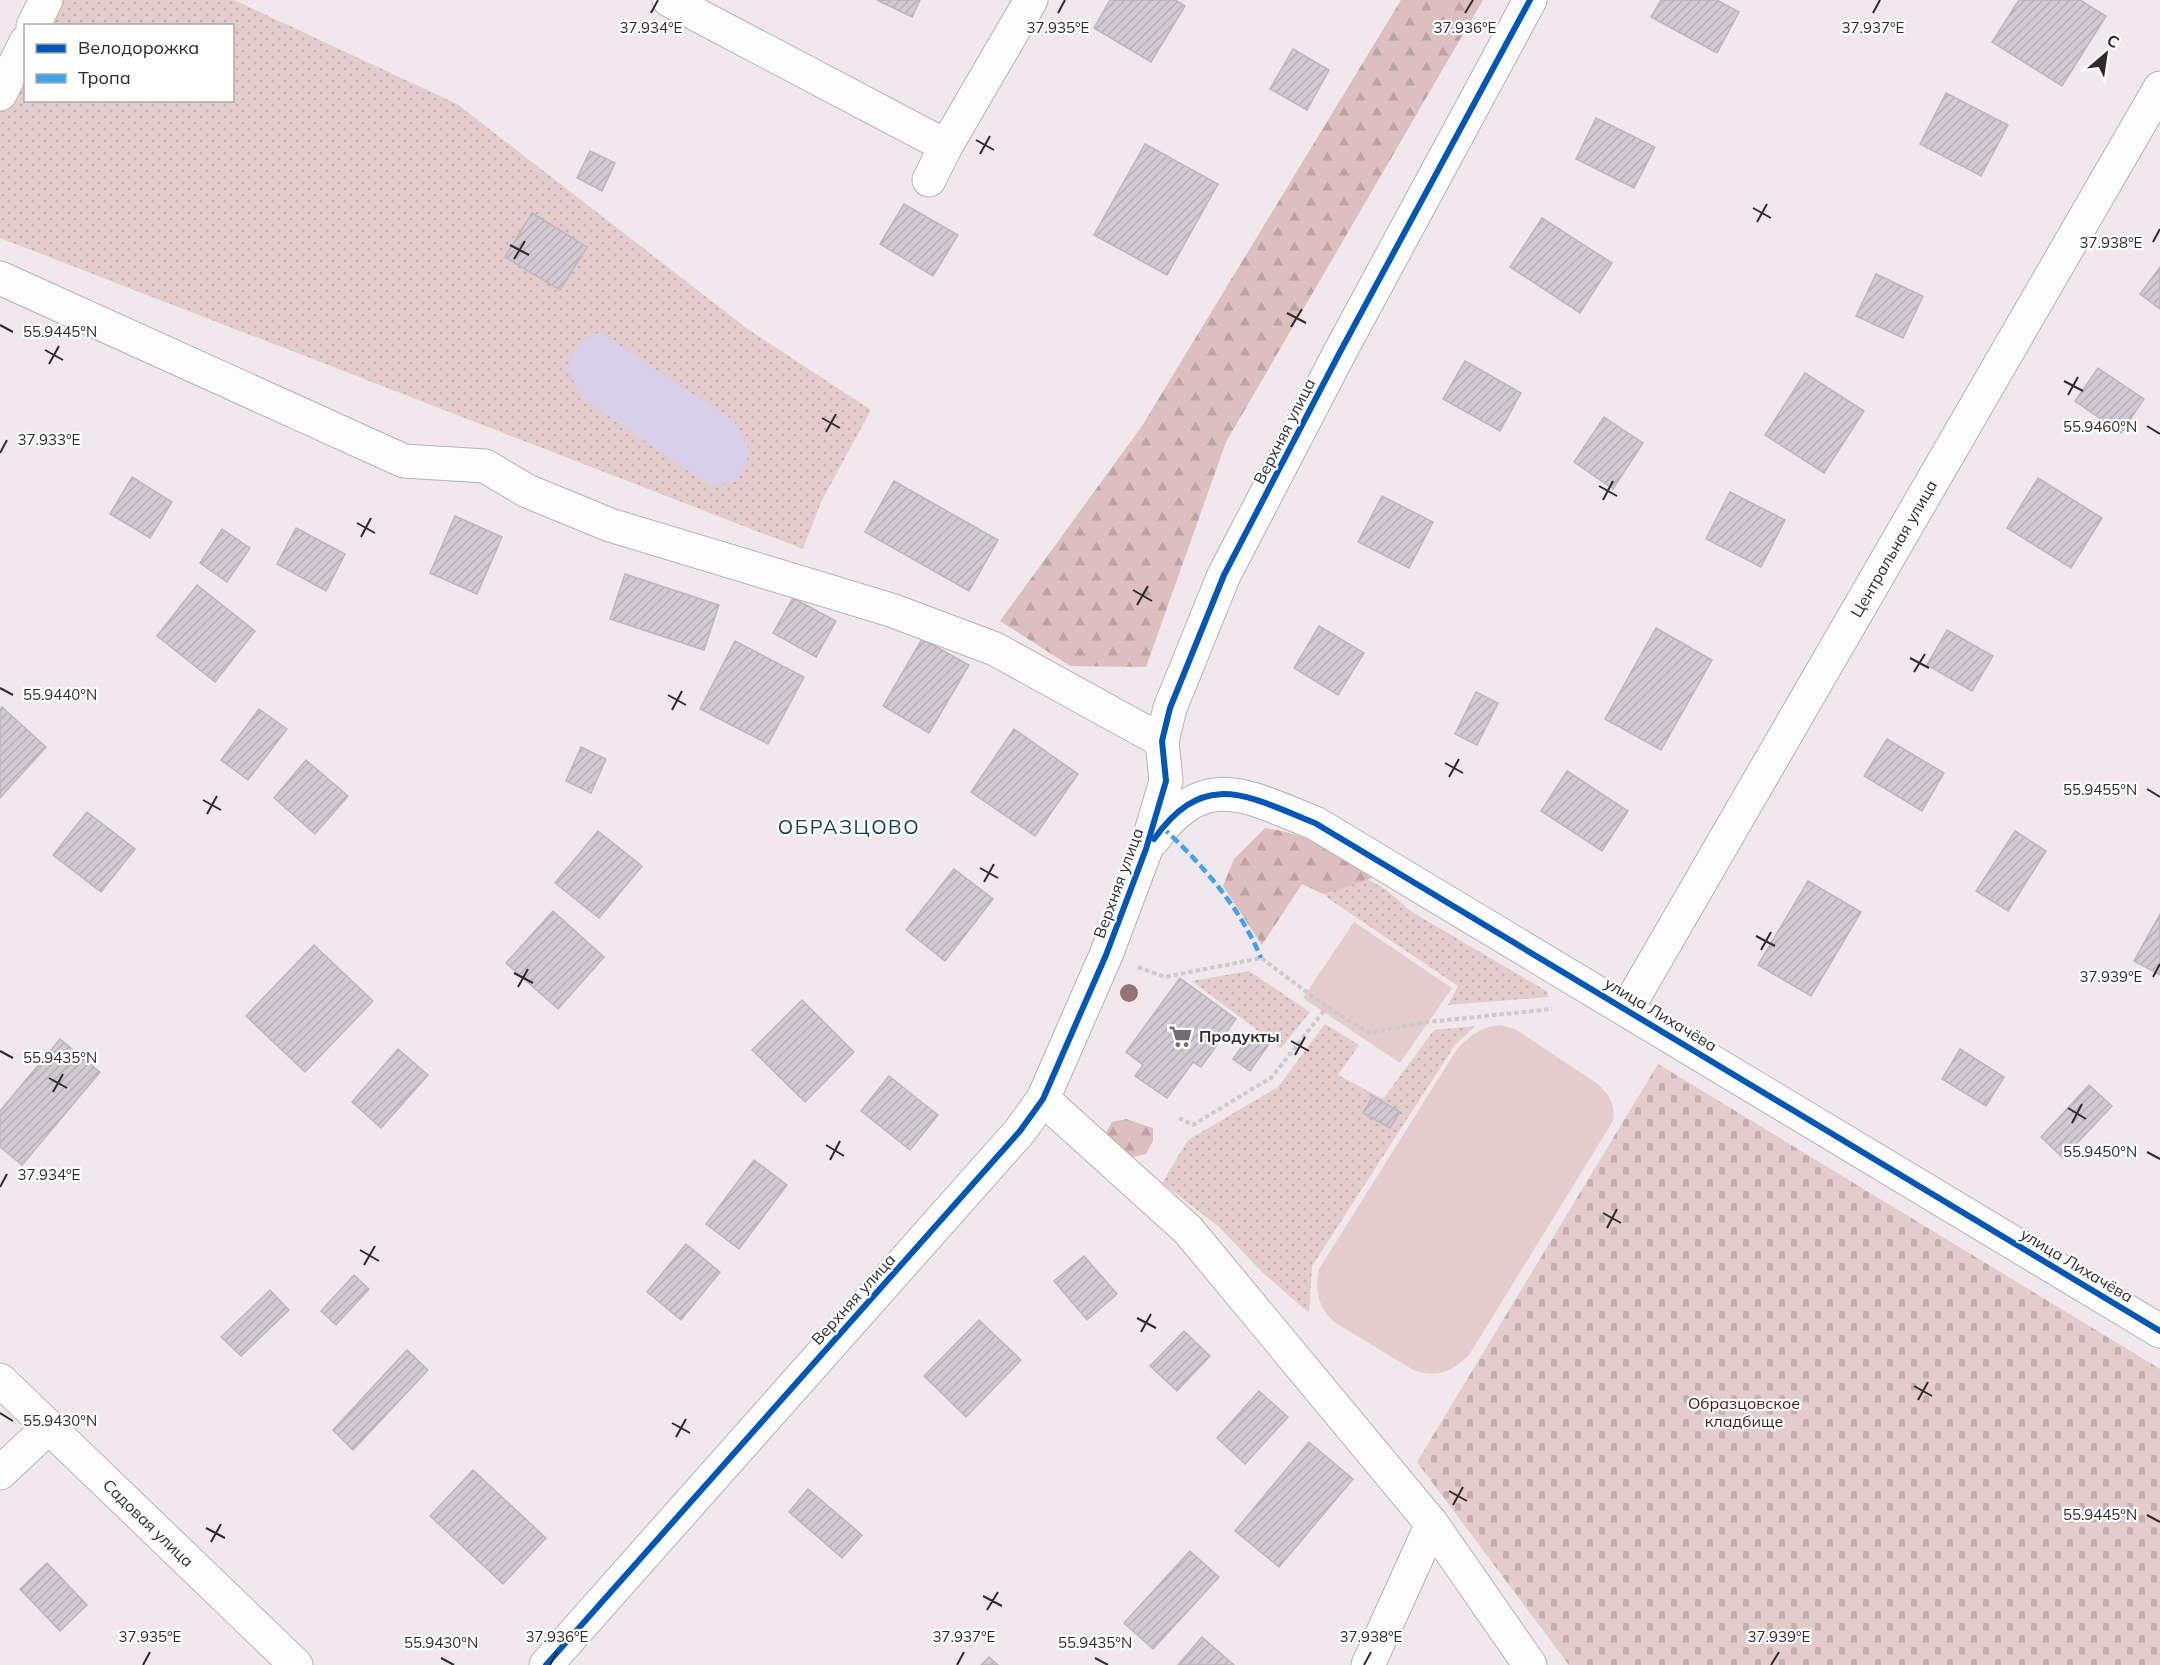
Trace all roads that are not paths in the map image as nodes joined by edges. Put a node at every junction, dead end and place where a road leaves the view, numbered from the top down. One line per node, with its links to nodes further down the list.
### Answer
1 (46, 0): 5 (street)
2 (669, 0): 9 (street)
3 (1031, 0): 9 (street)
4 (1530, 0): 12 (street, Верхняя улица)
5 (34, 24)
6 (24, 46): 8 (street)
7 (2160, 88): 14 (street, Центральная улица)
8 (0, 94)
9 (946, 146): 10 (street)
10 (929, 180)
11 (0, 278): 12 (street)
12 (1162, 741): 13 (street, Верхняя улица)
13 (1146, 849): 14 (street, улица Лихачёва); 15 (street, Верхняя улица)
14 (1628, 1009): 16 (street, улица Лихачёва)
15 (1043, 1099): 20 (street); 22 (street, Верхняя улица)
16 (2159, 1329)
17 (0, 1380): 18 (street, Садовая улица)
18 (49, 1427): 19 (street); 21 (street, Садовая улица)
19 (0, 1473)
20 (1432, 1524): 23 (street); 24 (street)
21 (296, 1665)
22 (546, 1665)
23 (1368, 1665)
24 (1530, 1665)

